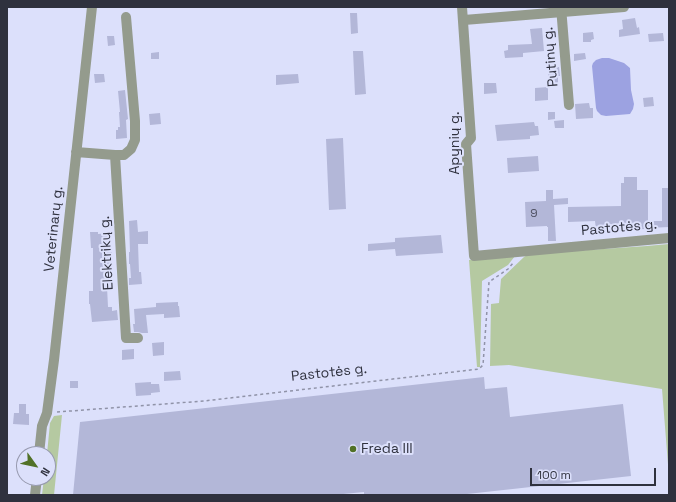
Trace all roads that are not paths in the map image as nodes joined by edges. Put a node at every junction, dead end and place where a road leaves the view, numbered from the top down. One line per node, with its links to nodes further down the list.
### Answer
1 (92, 7): 8 (street, Veterinarų g.)
2 (462, 7): 6 (street, Apynių g.)
3 (623, 7): 4 (street)
4 (561, 10): 6 (street); 7 (street, Putinų g.)
5 (126, 17): 9 (street)
6 (464, 20): 11 (street, Apynių g.)
7 (569, 105)
8 (76, 152): 9 (street); 13 (street, Veterinarų g.)
9 (115, 155): 12 (street, Elektrikų g.)
10 (669, 238): 11 (street, Pastotės g.)
11 (474, 256)
12 (138, 338)
13 (40, 446)

